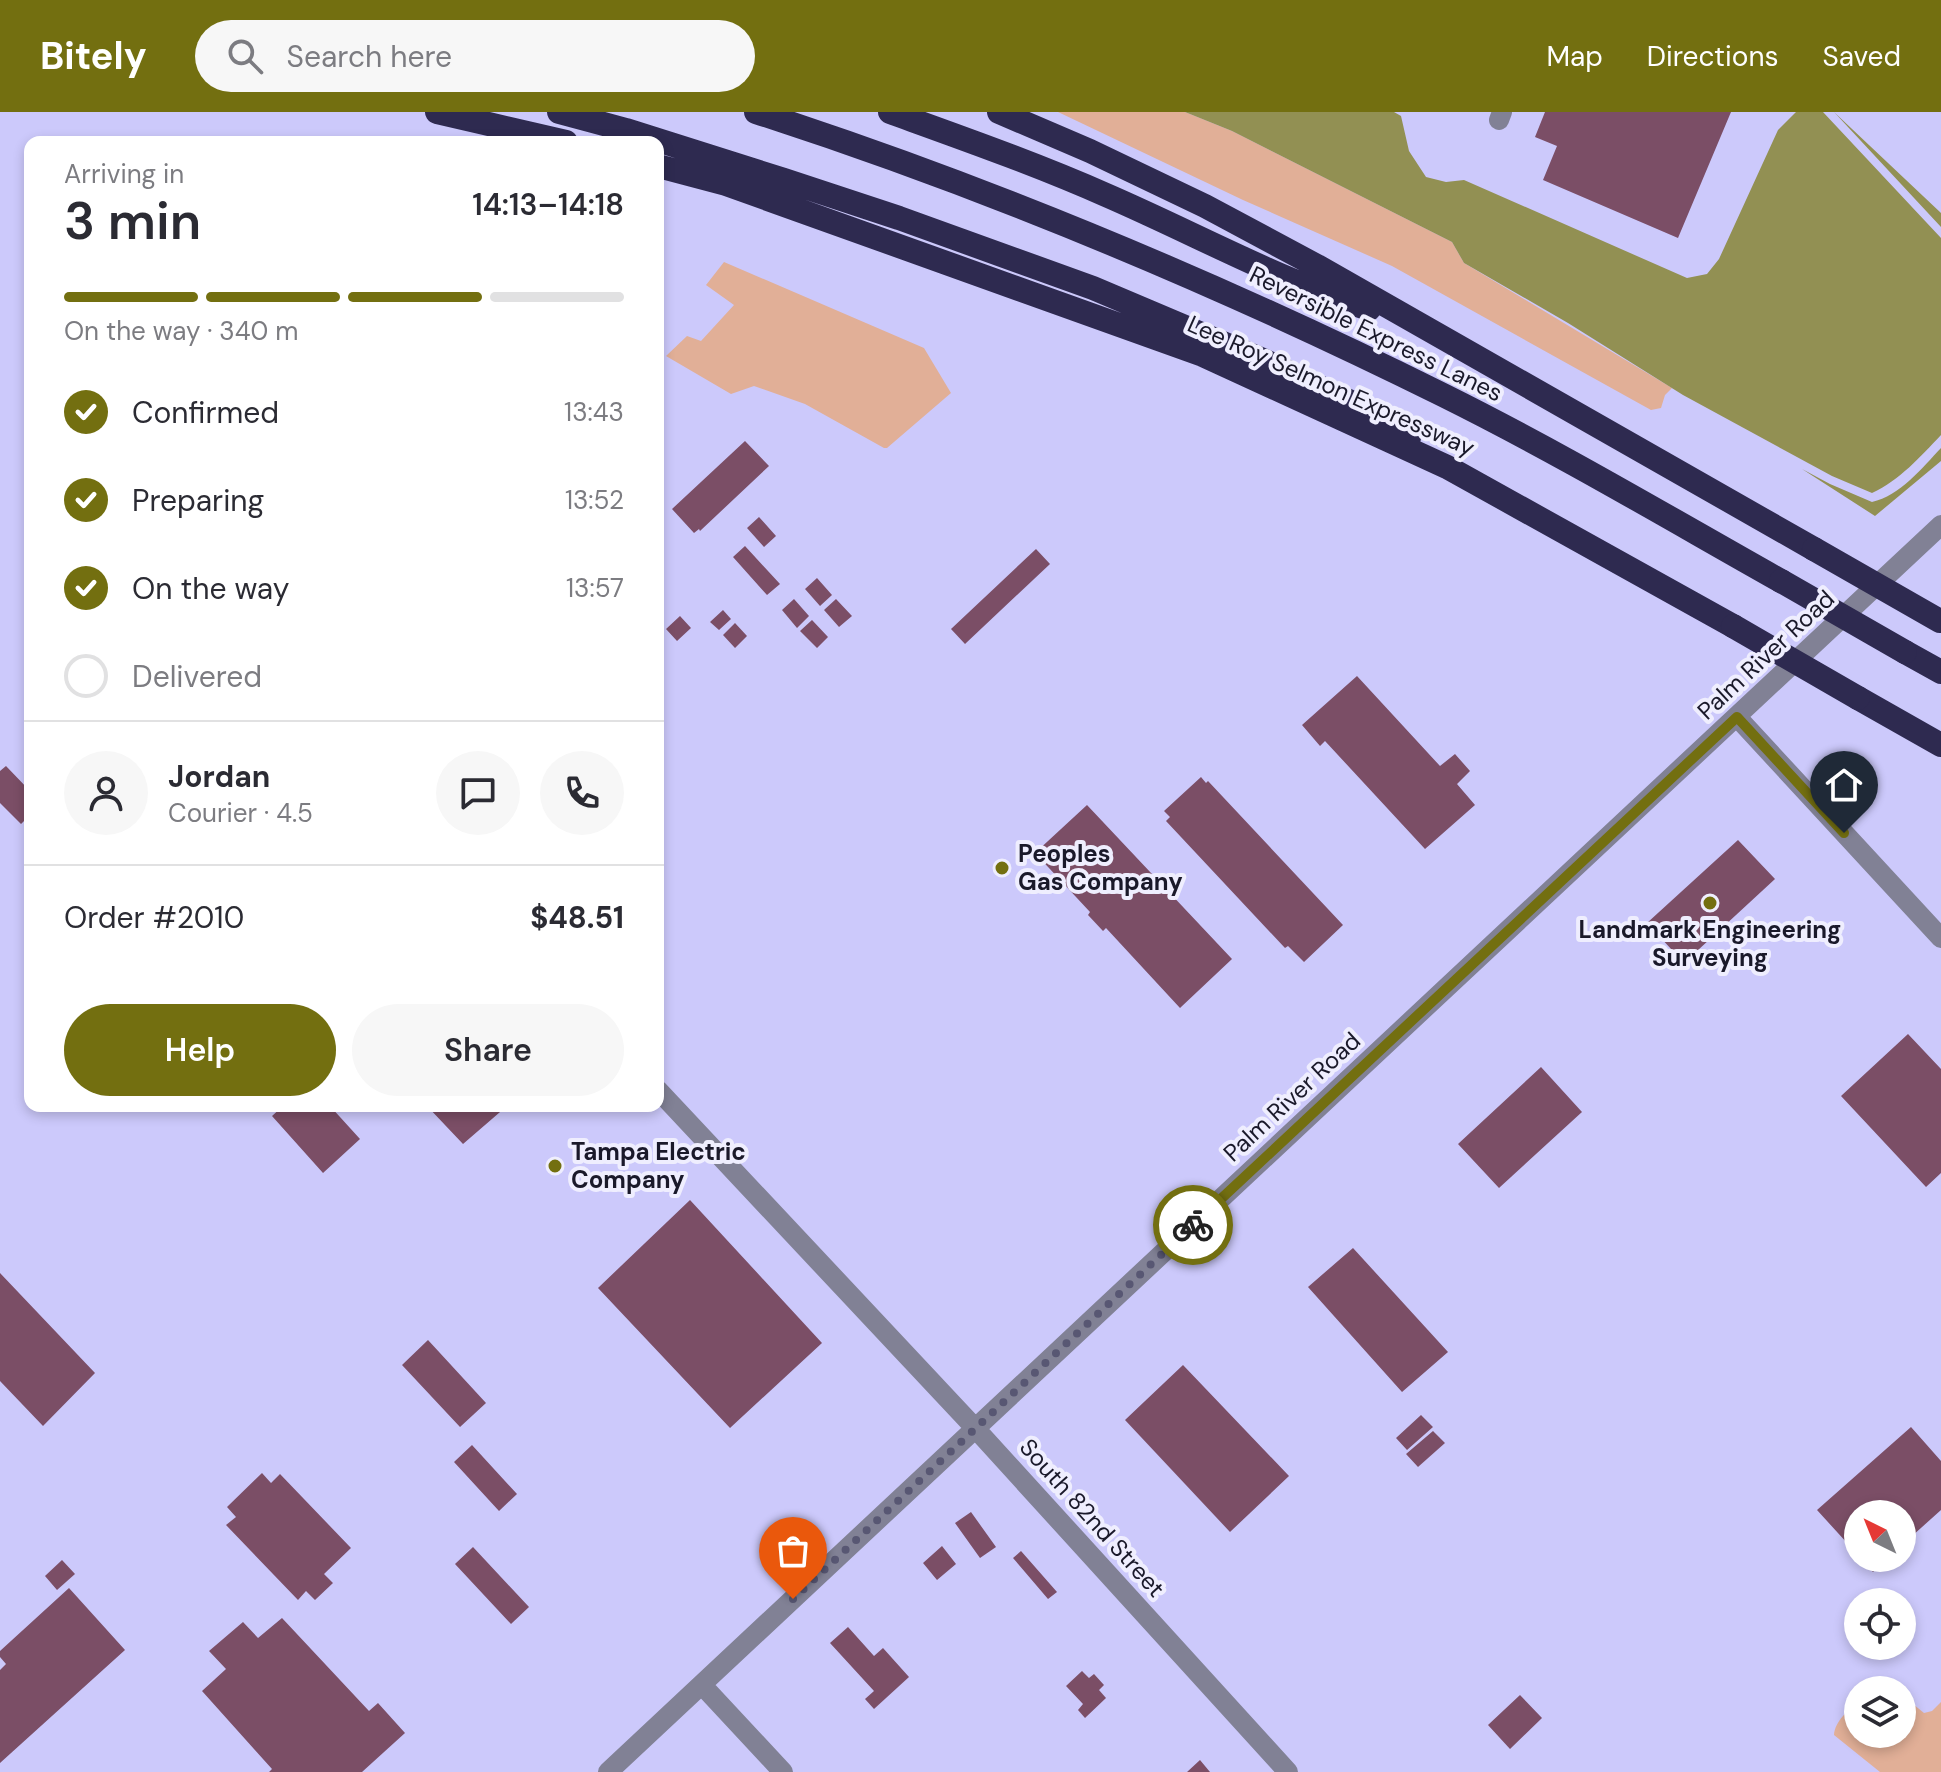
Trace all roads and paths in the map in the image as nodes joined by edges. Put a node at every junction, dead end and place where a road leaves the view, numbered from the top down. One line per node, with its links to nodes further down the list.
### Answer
1 (437, 112): 6 (highway)
2 (559, 112): 7 (highway)
3 (756, 112): 14 (highway, Reversible Express Lanes, bridge)
4 (890, 112): 10 (highway)
5 (999, 112): 10 (highway)
6 (540, 136)
7 (645, 136)
8 (664, 142): 11 (highway)
9 (664, 168): 11 (highway, Lee Roy Selmon Expressway)
10 (1399, 313): 13 (highway, bridge)
11 (1447, 467): 16 (highway, Lee Roy Selmon Expressway, bridge)
12 (1941, 525): 15 (street, Palm River Road)
13 (1940, 622)
14 (1941, 672)
15 (1737, 717): 17 (street); 19 (street, Palm River Road)
16 (1941, 745)
17 (1941, 938)
18 (664, 1096): 19 (street, South 82nd Street)
19 (975, 1428): 20 (street, Palm River Road); 23 (street, South 82nd Street)
20 (702, 1685): 21 (street, Palm River Road); 22 (street)
21 (608, 1772)
22 (783, 1772)
23 (1288, 1772)

